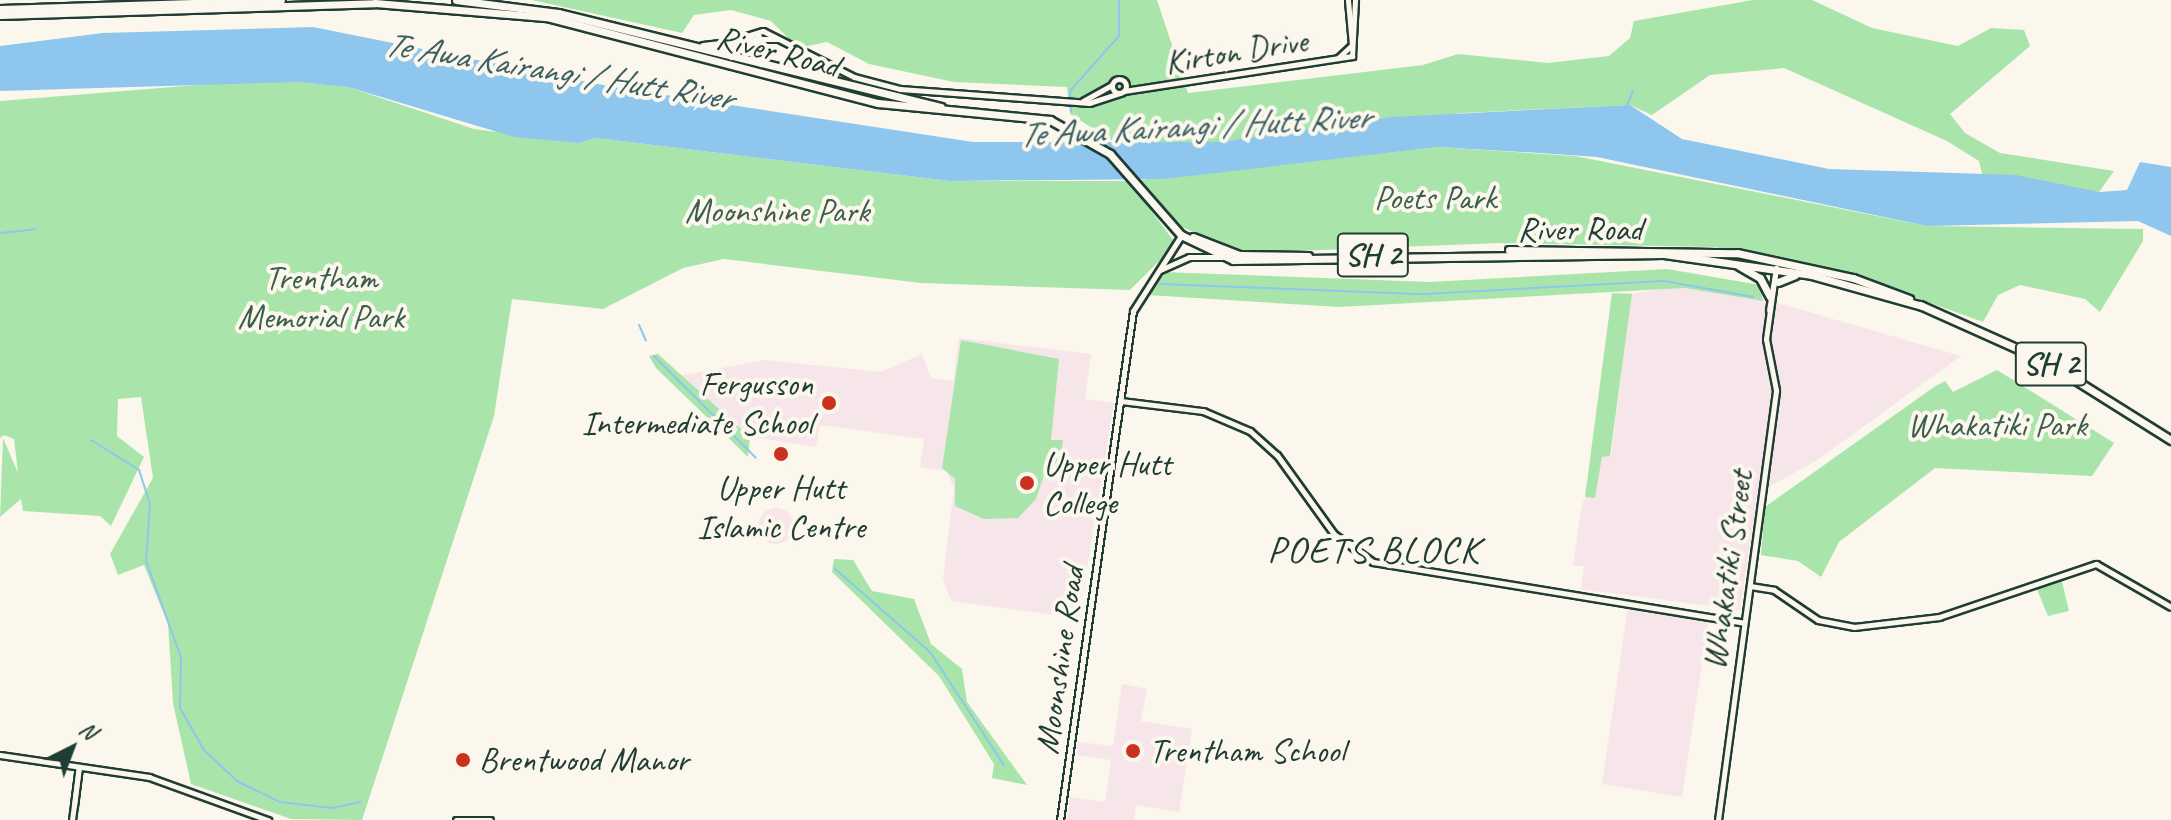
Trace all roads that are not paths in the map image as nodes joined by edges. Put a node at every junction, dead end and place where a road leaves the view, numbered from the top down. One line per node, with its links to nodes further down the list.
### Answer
1 (281, 0): 5 (highway, River Road / SH 2)
2 (456, 0): 6 (highway, River Road / SH 2)
3 (1348, 0): 12 (street, Kirton Drive)
4 (1355, 0): 12 (street, Kirton Drive)
5 (0, 12): 7 (highway, River Road / SH 2)
6 (611, 25): 10 (highway); 11 (highway, River Road / SH 2)
7 (632, 37): 11 (highway); 18 (highway, River Road / SH 2)
8 (758, 37): 9 (street); 11 (street); 13 (highway)
9 (781, 40): 10 (street); 19 (street, Kirton Drive)
10 (735, 42): 11 (street)
11 (731, 57): 13 (highway, River Road / SH 2); 18 (highway)
12 (1338, 59): 16 (street, Kirton Drive)
13 (766, 66): 20 (highway, River Road / SH 2)
14 (1125, 83): 15 (street); 16 (street, Kirton Drive); 17 (street)
15 (1112, 85): 17 (street); 19 (street)
16 (1141, 89): 17 (street, Kirton Drive)
17 (1122, 92): 19 (street, Kirton Drive)
18 (835, 93): 20 (highway, River Road / SH 2)
19 (1079, 101)
20 (972, 112): 21 (highway, River Road / SH 2)
21 (1153, 204): 22 (highway, River Road / SH 2); 23 (highway, River Road / SH 2)
22 (1181, 235): 24 (highway, River Road / SH 2); 26 (street, Moonshine Road)
23 (1661, 252): 24 (highway, River Road / SH 2); 25 (highway); 28 (highway, River Road / SH 2); 30 (highway)
24 (1222, 257): 26 (street)
25 (1776, 268): 27 (street, Whakatiki Street); 28 (highway); 29 (highway, River Road / SH 2); 30 (street, Whakatiki Street)
26 (1152, 274): 33 (street, Moonshine Road)
27 (1778, 282): 29 (highway); 32 (street, Whakatiki Street)
28 (1869, 284): 31 (highway, River Road / SH 2)
29 (1848, 285): 31 (highway, River Road / SH 2)
30 (1770, 297): 32 (street, Whakatiki Street)
31 (1922, 306): 34 (highway, River Road / SH 2)
32 (1768, 327): 35 (street, Whakatiki Street)
33 (1121, 401): 37 (street); 44 (street, Moonshine Road)
34 (2171, 440)
35 (1750, 586): 36 (street); 37 (street, Whakatiki Street)
36 (2171, 607)
37 (1744, 623): 45 (street, Whakatiki Street)
38 (0, 755): 39 (street)
39 (79, 767): 40 (street); 41 (street)
40 (72, 820)
41 (268, 820)
42 (456, 820): 43 (street)
43 (490, 820)
44 (1060, 820)
45 (1718, 820)

